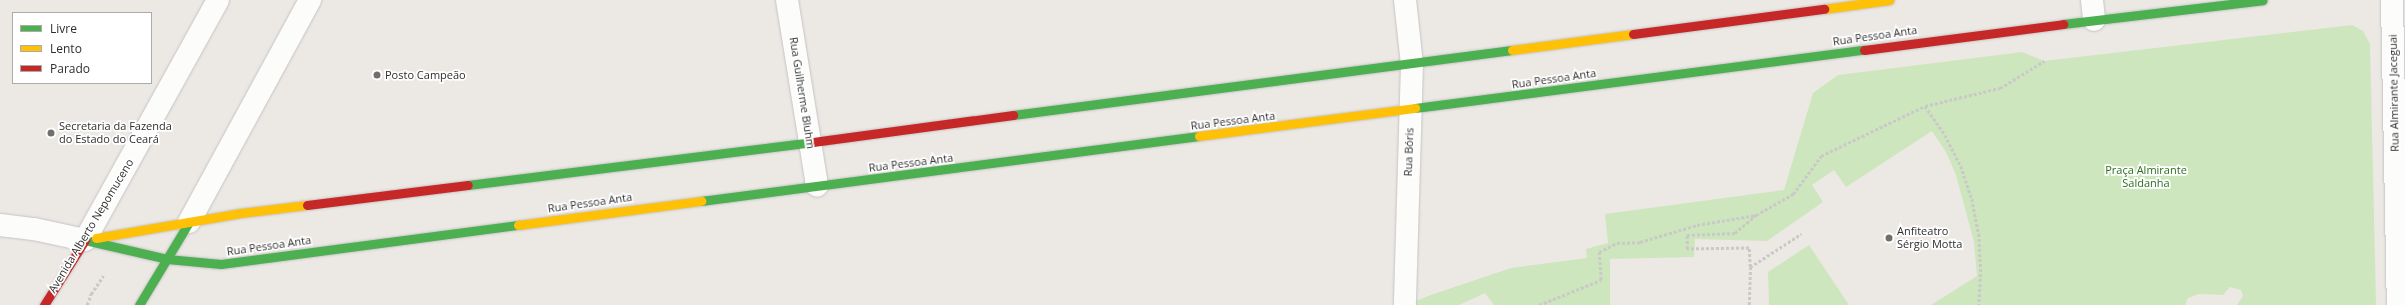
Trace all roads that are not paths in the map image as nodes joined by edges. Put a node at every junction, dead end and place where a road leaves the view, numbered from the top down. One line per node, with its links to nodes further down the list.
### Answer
1 (218, 0): 15 (street, Avenida Alberto Nepomuceno)
2 (310, 0): 13 (street)
3 (787, 0): 11 (street, Rua Guilherme Bluhm)
4 (1405, 0): 9 (street, Rua Bóris)
5 (1889, 0): 9 (main road)
6 (2262, 0): 8 (main road, Rua Pessoa Anta)
7 (2392, 0): 20 (street, Rua Almirante Jaceguai)
8 (2093, 10): 10 (main road, Rua Pessoa Anta)
9 (1412, 64): 10 (street, Rua Bóris); 11 (main road)
10 (1410, 110): 12 (main road, Rua Pessoa Anta); 19 (street, Rua Bóris)
11 (810, 142): 12 (street, Rua Guilherme Bluhm); 13 (main road)
12 (817, 186): 16 (main road, Rua Pessoa Anta)
13 (189, 222): 15 (main road); 16 (main road)
14 (0, 225): 15 (street)
15 (85, 240): 16 (main road, Rua Pessoa Anta); 17 (main road, Avenida Alberto Nepomuceno)
16 (167, 259): 18 (main road)
17 (44, 305)
18 (139, 305)
19 (1405, 305)
20 (2398, 305)

